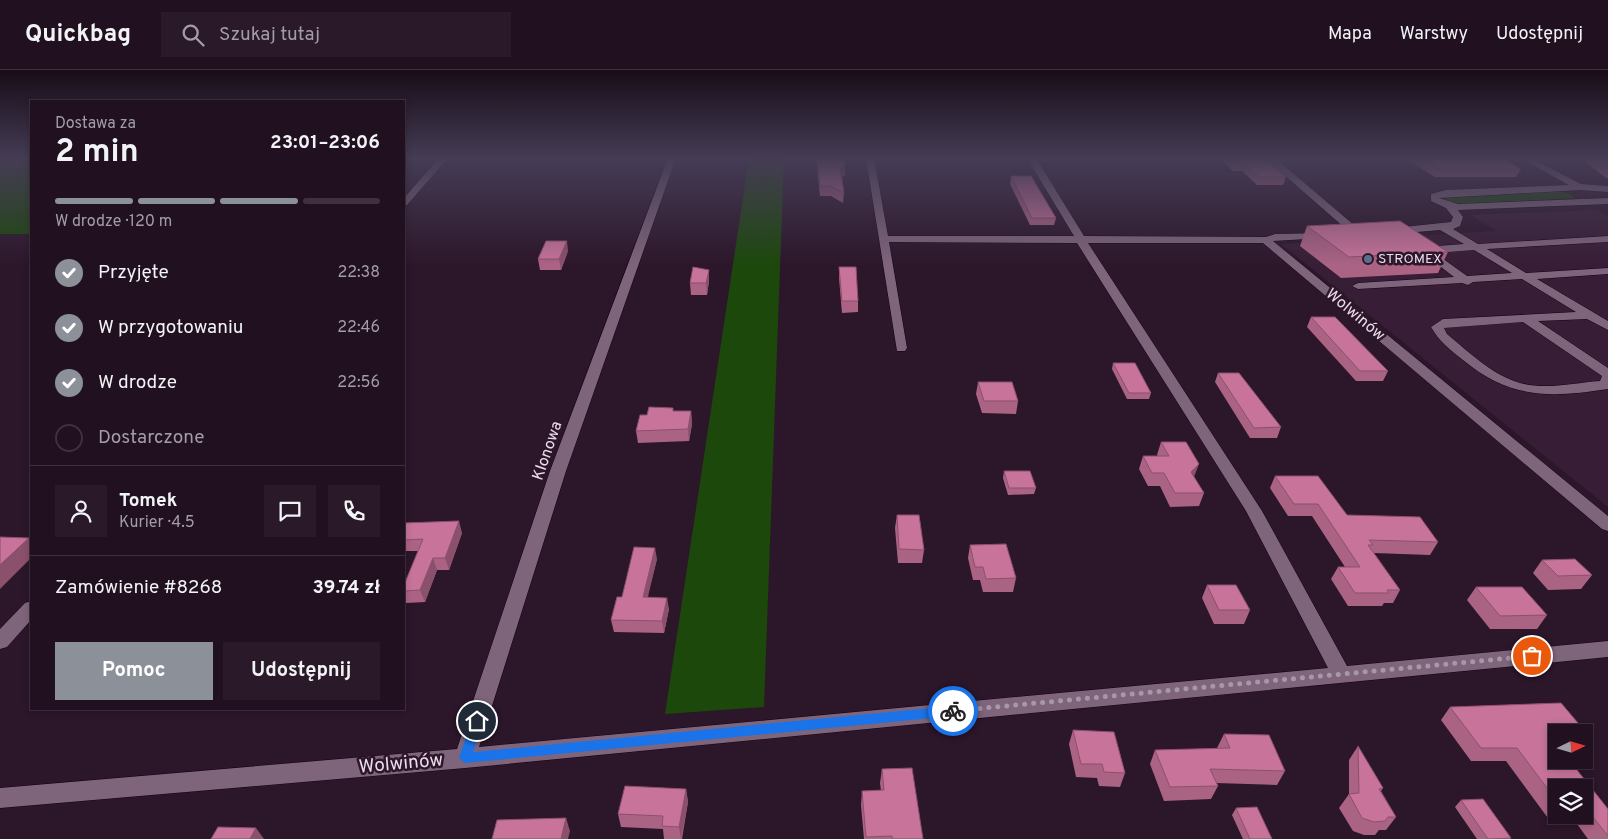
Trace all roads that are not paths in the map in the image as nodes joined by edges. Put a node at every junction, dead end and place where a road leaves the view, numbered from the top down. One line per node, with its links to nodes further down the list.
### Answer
1 (659, 194): 31 (street, Klonowa)
2 (876, 194): 11 (street)
3 (1053, 194): 13 (street)
4 (1313, 194): 14 (street)
5 (1442, 194): 8 (street)
6 (1594, 194): 7 (street)
7 (1608, 201): 8 (street)
8 (1450, 206): 9 (street)
9 (1444, 228): 10 (street); 15 (street)
10 (1386, 231)
11 (884, 239): 13 (street); 24 (street)
12 (1608, 239): 15 (street)
13 (1081, 240): 14 (street); 30 (street)
14 (1266, 240): 26 (street, Wolwinów)
15 (1475, 247): 17 (street); 18 (street)
16 (1608, 271): 17 (street)
17 (1526, 277): 18 (street); 21 (street)
18 (1465, 281): 19 (street); 20 (street)
19 (1358, 286)
20 (1477, 289)
21 (1589, 315): 22 (street); 23 (street)
22 (1525, 318): 25 (street); 25 (street)
23 (1608, 326)
24 (901, 348)
25 (1608, 375)
26 (1608, 525)
27 (30, 609): 28 (street)
28 (0, 642)
29 (1608, 649): 30 (street, Wolwinów)
30 (1342, 675): 31 (street, Wolwinów)
31 (465, 758): 32 (street, Wolwinów)
32 (0, 798)

